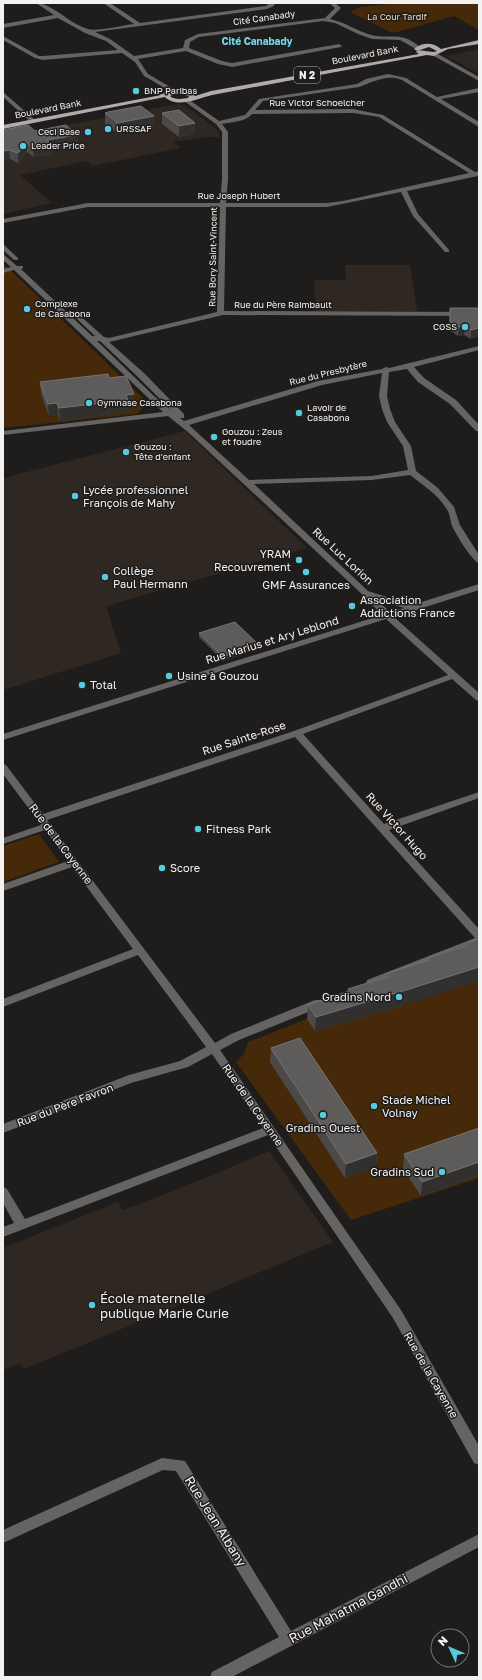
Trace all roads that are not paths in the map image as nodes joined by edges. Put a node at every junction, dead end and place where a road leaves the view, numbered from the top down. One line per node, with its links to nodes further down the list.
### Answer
1 (38, 3): 5 (street)
2 (106, 3): 8 (street)
3 (272, 3): 8 (street)
4 (332, 3): 6 (street)
5 (58, 16): 7 (street); 9 (street)
6 (326, 20): 15 (street, Cité Canabady); 16 (street, Cité Canabady)
7 (4, 24)
8 (138, 24): 9 (street)
9 (87, 32): 17 (street)
10 (479, 37): 14 (main road, N 2)
11 (3, 38): 17 (street)
12 (479, 42): 18 (main road, N 2)
13 (339, 46): 15 (street)
14 (434, 46): 16 (main road, N 2); 18 (main road)
15 (186, 49): 21 (street)
16 (417, 49): 19 (main road); 25 (main road, Boulevard Bank / N 2)
17 (124, 51): 21 (street)
18 (440, 51): 20 (main road, N 2)
19 (425, 54): 20 (main road, N 2); 28 (main road, Boulevard Bank / N 2)
20 (434, 54): 22 (street)
21 (133, 58): 24 (street)
22 (479, 79)
23 (479, 90): 29 (street)
24 (175, 92): 25 (main road, N 2); 27 (main road, N 2)
25 (185, 92): 28 (main road)
26 (3, 94): 32 (street)
27 (167, 96): 30 (main road); 32 (main road, Boulevard Bank / N 2)
28 (188, 99): 30 (main road, N 2); 33 (street)
29 (435, 99): 31 (street); 34 (street)
30 (177, 101): 36 (main road, Boulevard Bank / N 2)
31 (251, 112): 33 (street, Rue Victor Schoelcher); 37 (street, Rue Victor Schoelcher)
32 (33, 121): 35 (main road, Boulevard Bank / N 2)
33 (218, 123): 39 (street, Rue Bory Saint-Vincent)
34 (479, 125)
35 (3, 127)
36 (3, 132)
37 (477, 175): 38 (street, Rue Joseph Hubert)
38 (403, 190): 39 (street, Rue Joseph Hubert); 43 (street)
39 (224, 202): 40 (street, Rue Joseph Hubert); 41 (street, Rue Joseph Hubert); 48 (street, Rue Bory Saint-Vincent)
40 (3, 216)
41 (3, 221)
42 (3, 246): 45 (street, Rue Luc Lorion)
43 (447, 251)
44 (3, 256): 46 (street, Rue Luc Lorion)
45 (24, 266): 46 (street); 51 (street, Rue Luc Lorion)
46 (16, 268): 47 (street); 50 (street, Rue Luc Lorion)
47 (3, 271)
48 (223, 314): 49 (street, Rue du Père Raimbault); 51 (street, Rue du Père Raimbault)
49 (479, 314)
50 (90, 338): 51 (street, Rue du Père Raimbault); 55 (street, Rue Luc Lorion)
51 (104, 340): 55 (street, Rue Luc Lorion)
52 (479, 348): 53 (street, Rue du Presbytère)
53 (409, 366): 54 (street, Rue du Presbytère); 58 (street)
54 (386, 369): 56 (street, Rue du Presbytère); 60 (street)
55 (174, 413): 56 (street); 57 (street, Rue Luc Lorion); 59 (street)
56 (208, 417): 57 (street, Rue du Presbytère)
57 (185, 423): 61 (street, Rue Luc Lorion)
58 (479, 429)
59 (3, 433)
60 (412, 472): 61 (street); 62 (street)
61 (247, 482): 64 (street, Rue Luc Lorion)
62 (479, 560)
63 (479, 587): 65 (street, Rue Marius et Ary Leblond)
64 (366, 593): 65 (street); 66 (street, Rue Luc Lorion)
65 (414, 608): 66 (street, Rue Marius et Ary Leblond)
66 (388, 616): 67 (street, Rue Luc Lorion); 70 (street, Rue Marius et Ary Leblond)
67 (453, 676): 68 (street, Rue Luc Lorion); 69 (street, Rue Sainte-Rose)
68 (479, 698)
69 (297, 733): 73 (street, Rue Sainte-Rose); 74 (street, Rue Victor Hugo)
70 (3, 737)
71 (3, 767): 73 (street, Rue de la Cayenne)
72 (479, 795): 74 (street)
73 (45, 822): 75 (street, Rue Sainte-Rose); 76 (street, Rue de la Cayenne)
74 (384, 828): 78 (street, Rue Victor Hugo)
75 (3, 841)
76 (75, 862): 77 (street); 80 (street, Rue de la Cayenne)
77 (3, 888)
78 (479, 936)
79 (479, 940): 81 (street)
80 (140, 950): 83 (street); 84 (street, Rue de la Cayenne)
81 (362, 986)
82 (326, 1000): 84 (street, Rue du Père Favron)
83 (3, 1003)
84 (213, 1047): 85 (street, Rue du Père Favron); 86 (street, Rue de la Cayenne)
85 (3, 1129)
86 (270, 1130): 88 (street); 90 (street, Rue de la Cayenne)
87 (3, 1192): 88 (street)
88 (22, 1225): 89 (street)
89 (3, 1232)
90 (479, 1459)
91 (3, 1537): 93 (street, Rue Jean Albany)
92 (479, 1540): 93 (street, Rue Mahatma Gandhi)
93 (289, 1640): 94 (street, Rue Mahatma Gandhi)
94 (217, 1677)

